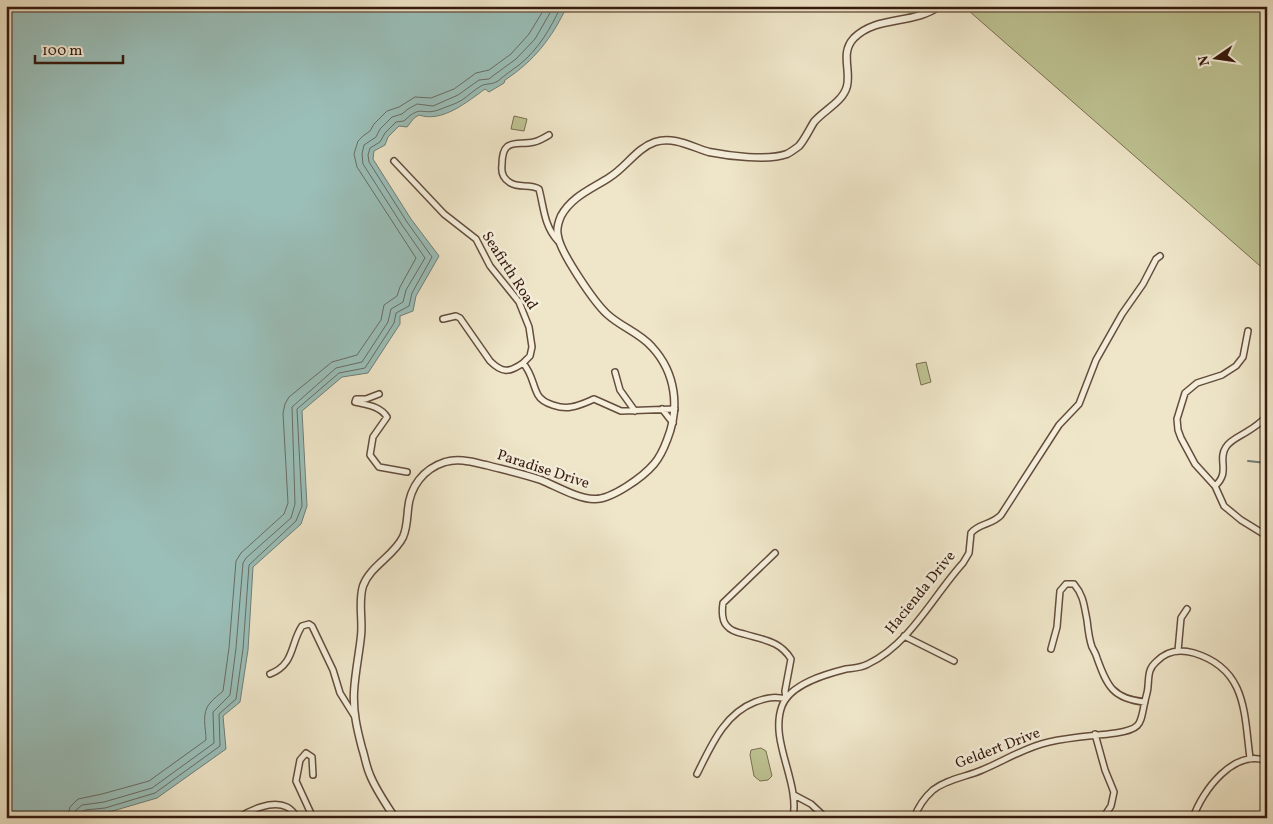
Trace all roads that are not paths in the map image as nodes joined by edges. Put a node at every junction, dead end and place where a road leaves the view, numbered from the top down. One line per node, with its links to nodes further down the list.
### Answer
1 (928, 6): 2 (street)
2 (937, 8): 5 (street)
3 (548, 135): 5 (street)
4 (394, 161): 9 (street, Seafirth Road)
5 (558, 241): 12 (street, Paradise Drive)
6 (1160, 256): 22 (street, Hacienda Drive)
7 (443, 319): 9 (street)
8 (1248, 331): 18 (street)
9 (523, 363): 14 (street)
10 (615, 372): 14 (street)
11 (379, 394): 17 (street)
12 (675, 408): 13 (street); 16 (street, Paradise Drive)
13 (662, 409): 14 (street); 16 (street)
14 (635, 411)
15 (1267, 416): 18 (street)
16 (673, 423): 29 (street, Paradise Drive)
17 (406, 472)
18 (1215, 486): 19 (street)
19 (1267, 536)
20 (775, 553): 27 (street)
21 (1187, 609): 24 (street)
22 (904, 636): 25 (street); 27 (street, Hacienda Drive)
23 (1050, 649): 28 (street)
24 (1178, 651): 28 (street, Geldert Drive); 31 (street)
25 (954, 661)
26 (270, 674): 29 (street)
27 (786, 699): 33 (street); 35 (street)
28 (1145, 702): 30 (street, Geldert Drive)
29 (355, 718): 40 (street, Paradise Drive)
30 (1095, 734): 36 (street); 43 (street, Geldert Drive)
31 (1250, 758): 32 (street); 44 (street)
32 (1267, 761)
33 (697, 774)
34 (313, 775): 39 (street)
35 (794, 795): 41 (street); 42 (street)
36 (1105, 815)
37 (238, 818): 38 (street)
38 (298, 818)
39 (312, 818)
40 (395, 818)
41 (793, 818)
42 (826, 818)
43 (914, 818)
44 (1193, 818)

